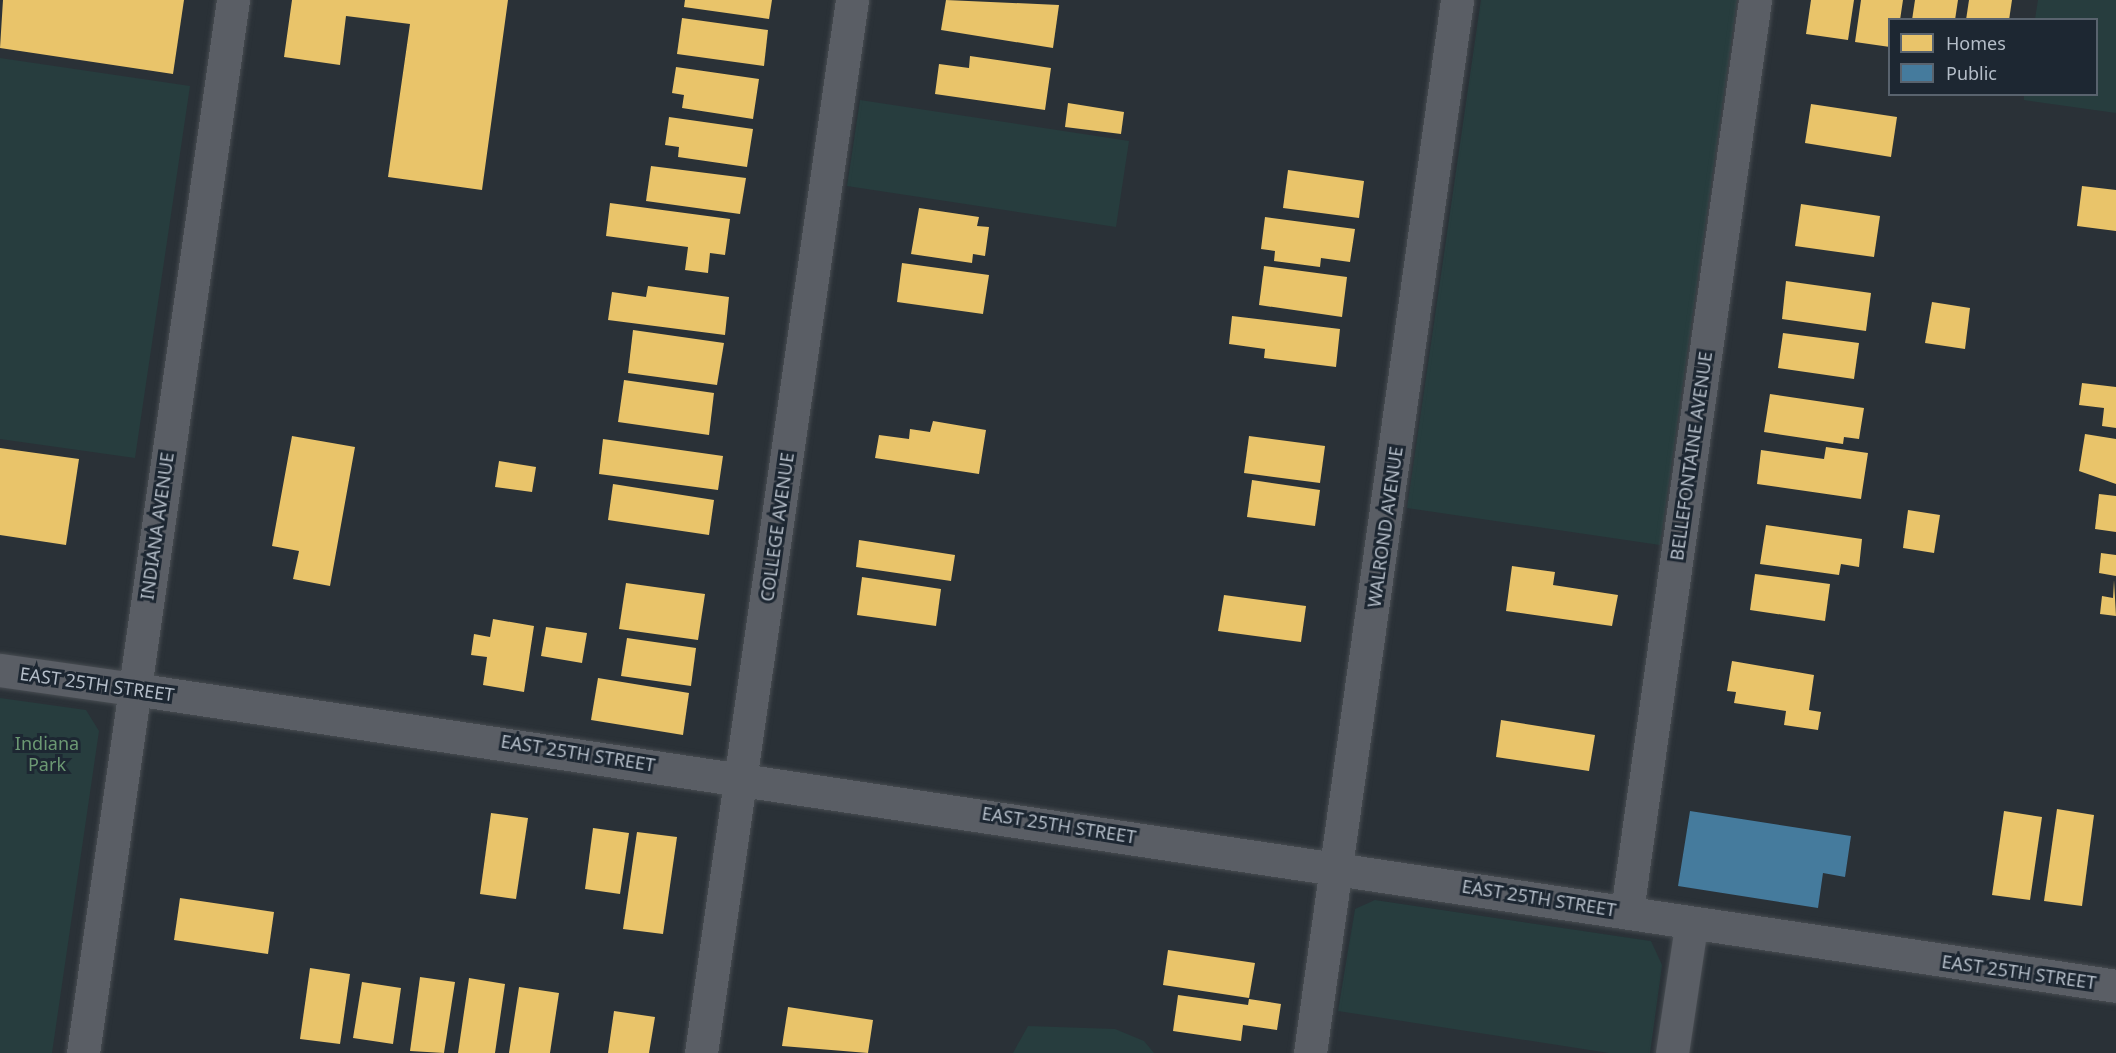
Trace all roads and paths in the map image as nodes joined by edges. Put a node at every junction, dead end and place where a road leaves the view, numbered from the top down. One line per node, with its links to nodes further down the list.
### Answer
1 (233, 0): 6 (street, INDIANA AVENUE)
2 (852, 0): 7 (street, COLLEGE AVENUE)
3 (1457, 0): 8 (street, WALROND AVENUE)
4 (1755, 0): 9 (street, BELLEFONTAINE AVENUE)
5 (0, 670): 6 (street, EAST 25TH STREET)
6 (134, 689): 7 (street, EAST 25TH STREET); 12 (street, INDIANA AVENUE)
7 (742, 778): 8 (street, EAST 25TH STREET); 13 (street, COLLEGE AVENUE)
8 (1338, 868): 9 (street, EAST 25TH STREET); 14 (street, WALROND AVENUE)
9 (1627, 911): 10 (street, EAST 25TH STREET)
10 (1691, 926): 11 (street, EAST 25TH STREET); 15 (street)
11 (2116, 986)
12 (82, 1053)
13 (701, 1053)
14 (1310, 1053)
15 (1672, 1053)

